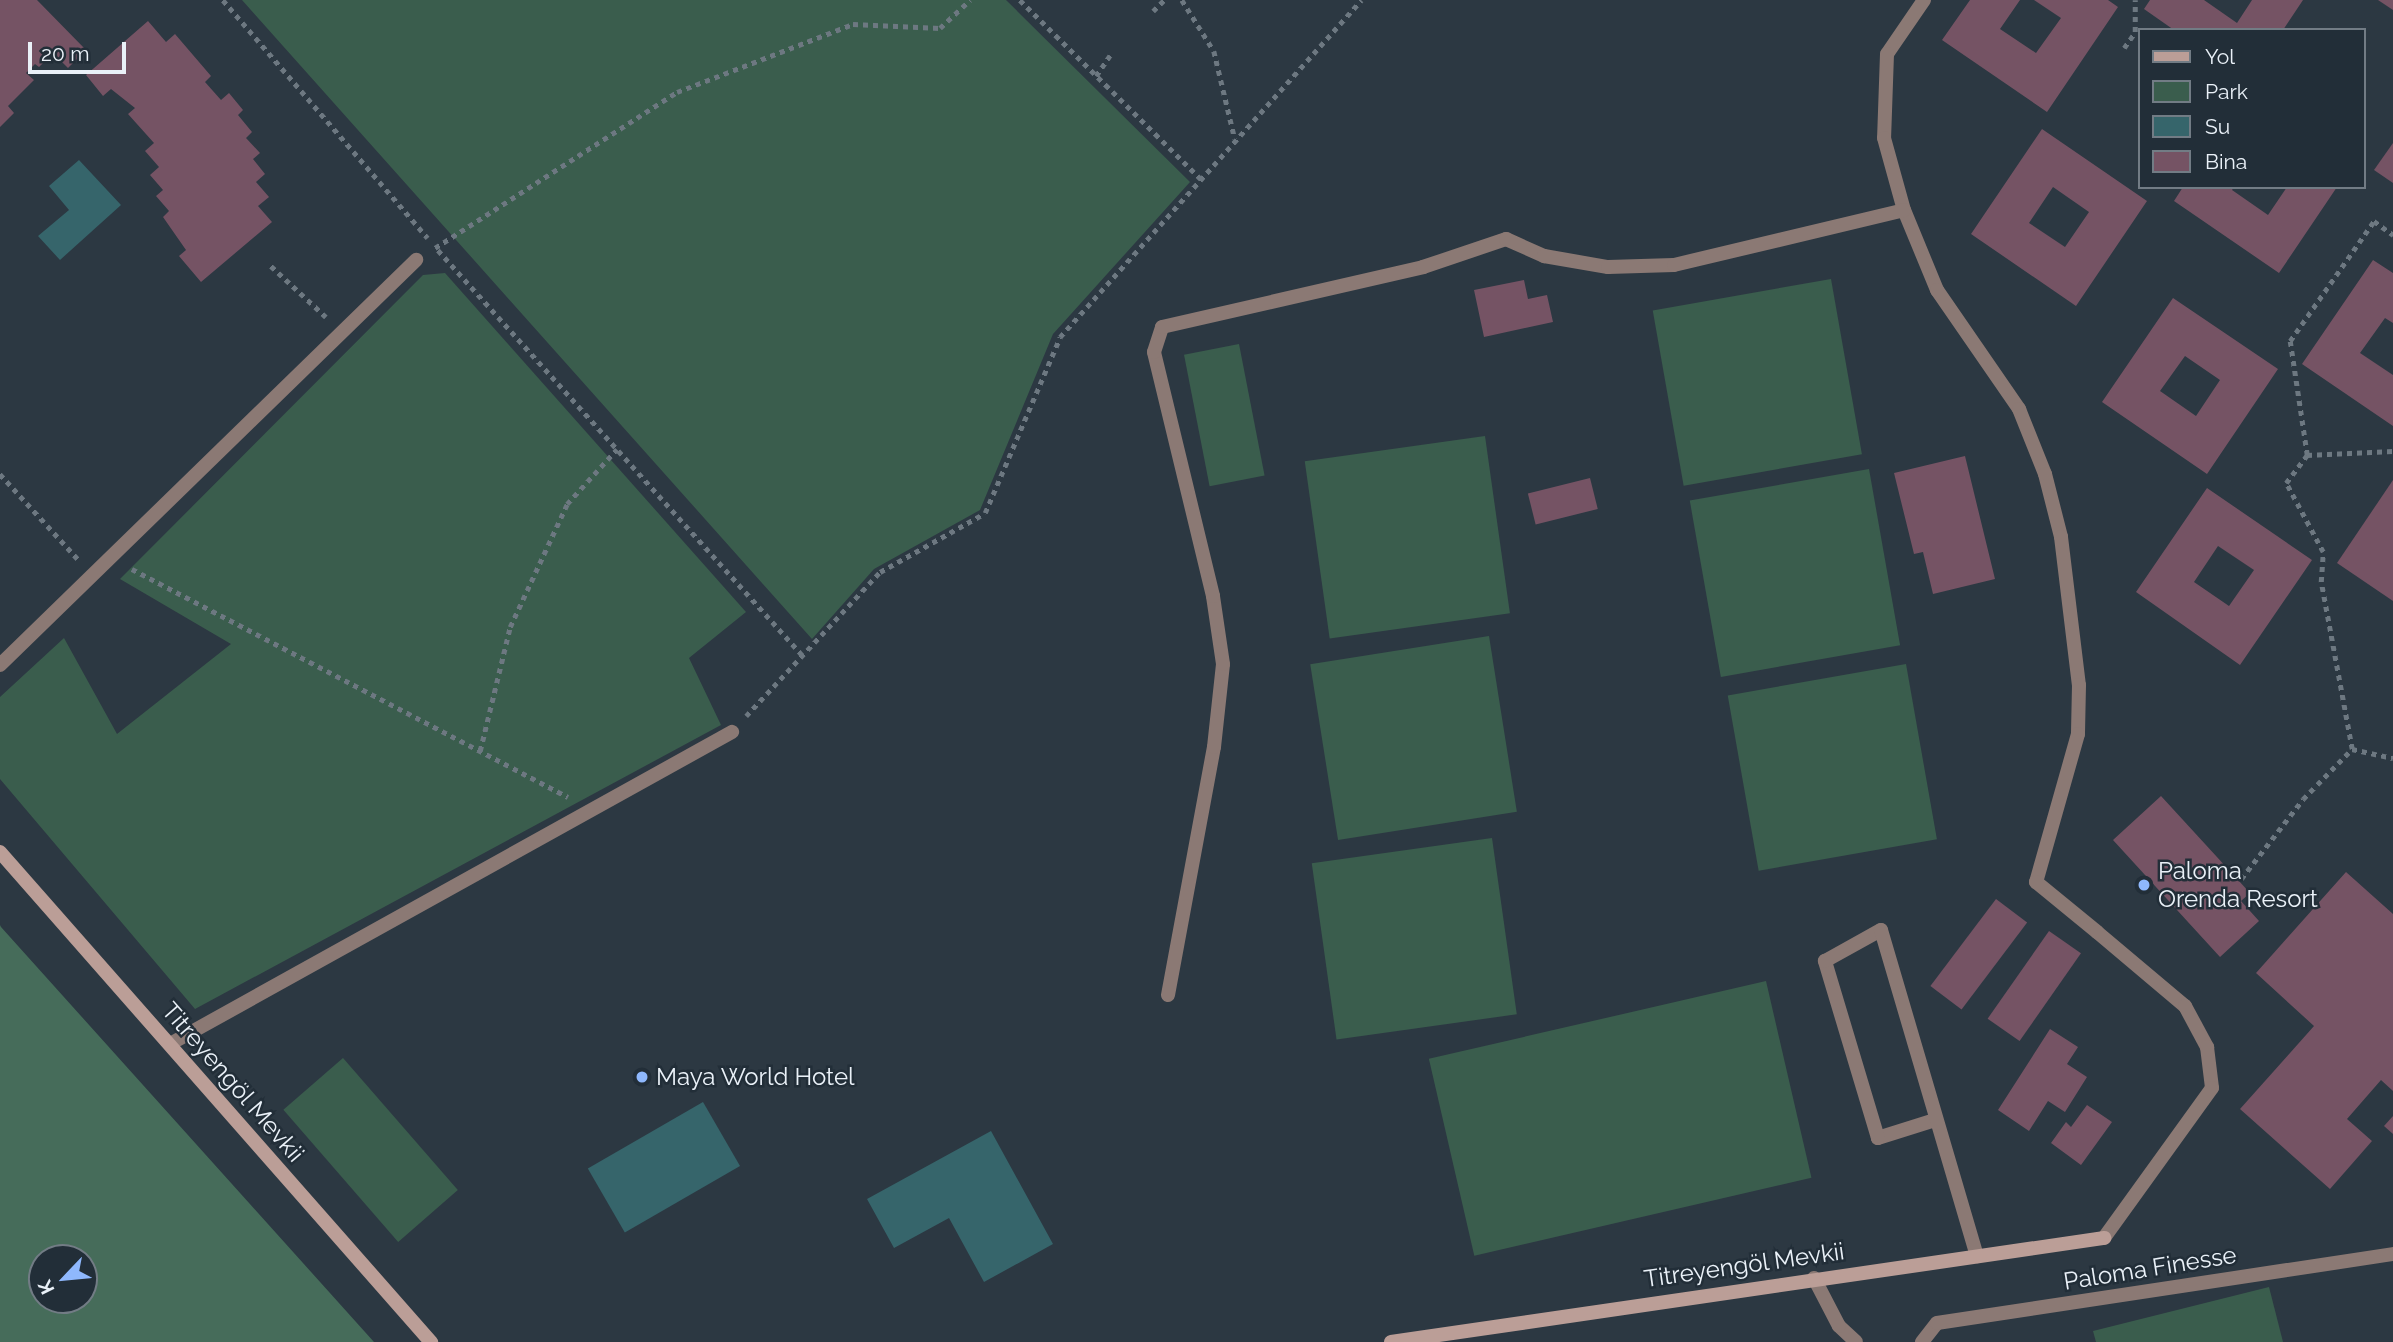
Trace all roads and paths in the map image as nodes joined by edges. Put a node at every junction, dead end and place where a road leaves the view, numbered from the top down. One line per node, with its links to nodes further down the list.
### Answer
1 (223, 0): 17 (path)
2 (970, 0): 17 (path)
3 (1020, 0): 12 (path)
4 (1164, 0): 9 (path)
5 (1182, 0): 13 (path)
6 (1361, 0): 13 (path)
7 (1924, 0): 15 (street)
8 (2135, 0): 10 (path)
9 (1153, 11)
10 (2124, 48)
11 (1110, 55): 12 (path)
12 (1096, 76): 14 (path)
13 (1235, 140): 14 (path)
14 (1201, 179): 27 (path)
15 (1903, 210): 36 (street); 40 (street, Titreyengöl Mevkii)
16 (2393, 235): 23 (path)
17 (435, 247): 18 (path); 21 (path)
18 (416, 260): 20 (street)
19 (271, 266): 20 (path)
20 (342, 333): 25 (street)
21 (617, 449): 27 (path); 31 (path)
22 (2393, 452): 23 (path)
23 (2306, 455): 30 (path)
24 (0, 474): 26 (path)
25 (110, 558): 26 (street); 31 (path)
26 (93, 575): 28 (street)
27 (803, 656): 29 (path)
28 (0, 665)
29 (732, 732): 33 (street)
30 (2352, 749): 32 (path); 35 (path)
31 (480, 751): 33 (path)
32 (2393, 758)
33 (593, 810): 37 (street)
34 (0, 852): 37 (street, Titreyengöl Mevkii)
35 (2241, 879)
36 (1168, 995)
37 (170, 1044): 42 (street, Titreyengöl Mevkii)
38 (1935, 1120): 38 (street); 40 (street)
39 (2393, 1254): 45 (street, Paloma Finesse)
40 (1977, 1256): 41 (street, Titreyengöl Mevkii)
41 (1815, 1278): 43 (street, Titreyengöl Mevkii); 44 (street)
42 (431, 1342)
43 (1391, 1342)
44 (1856, 1342)
45 (1922, 1342)

